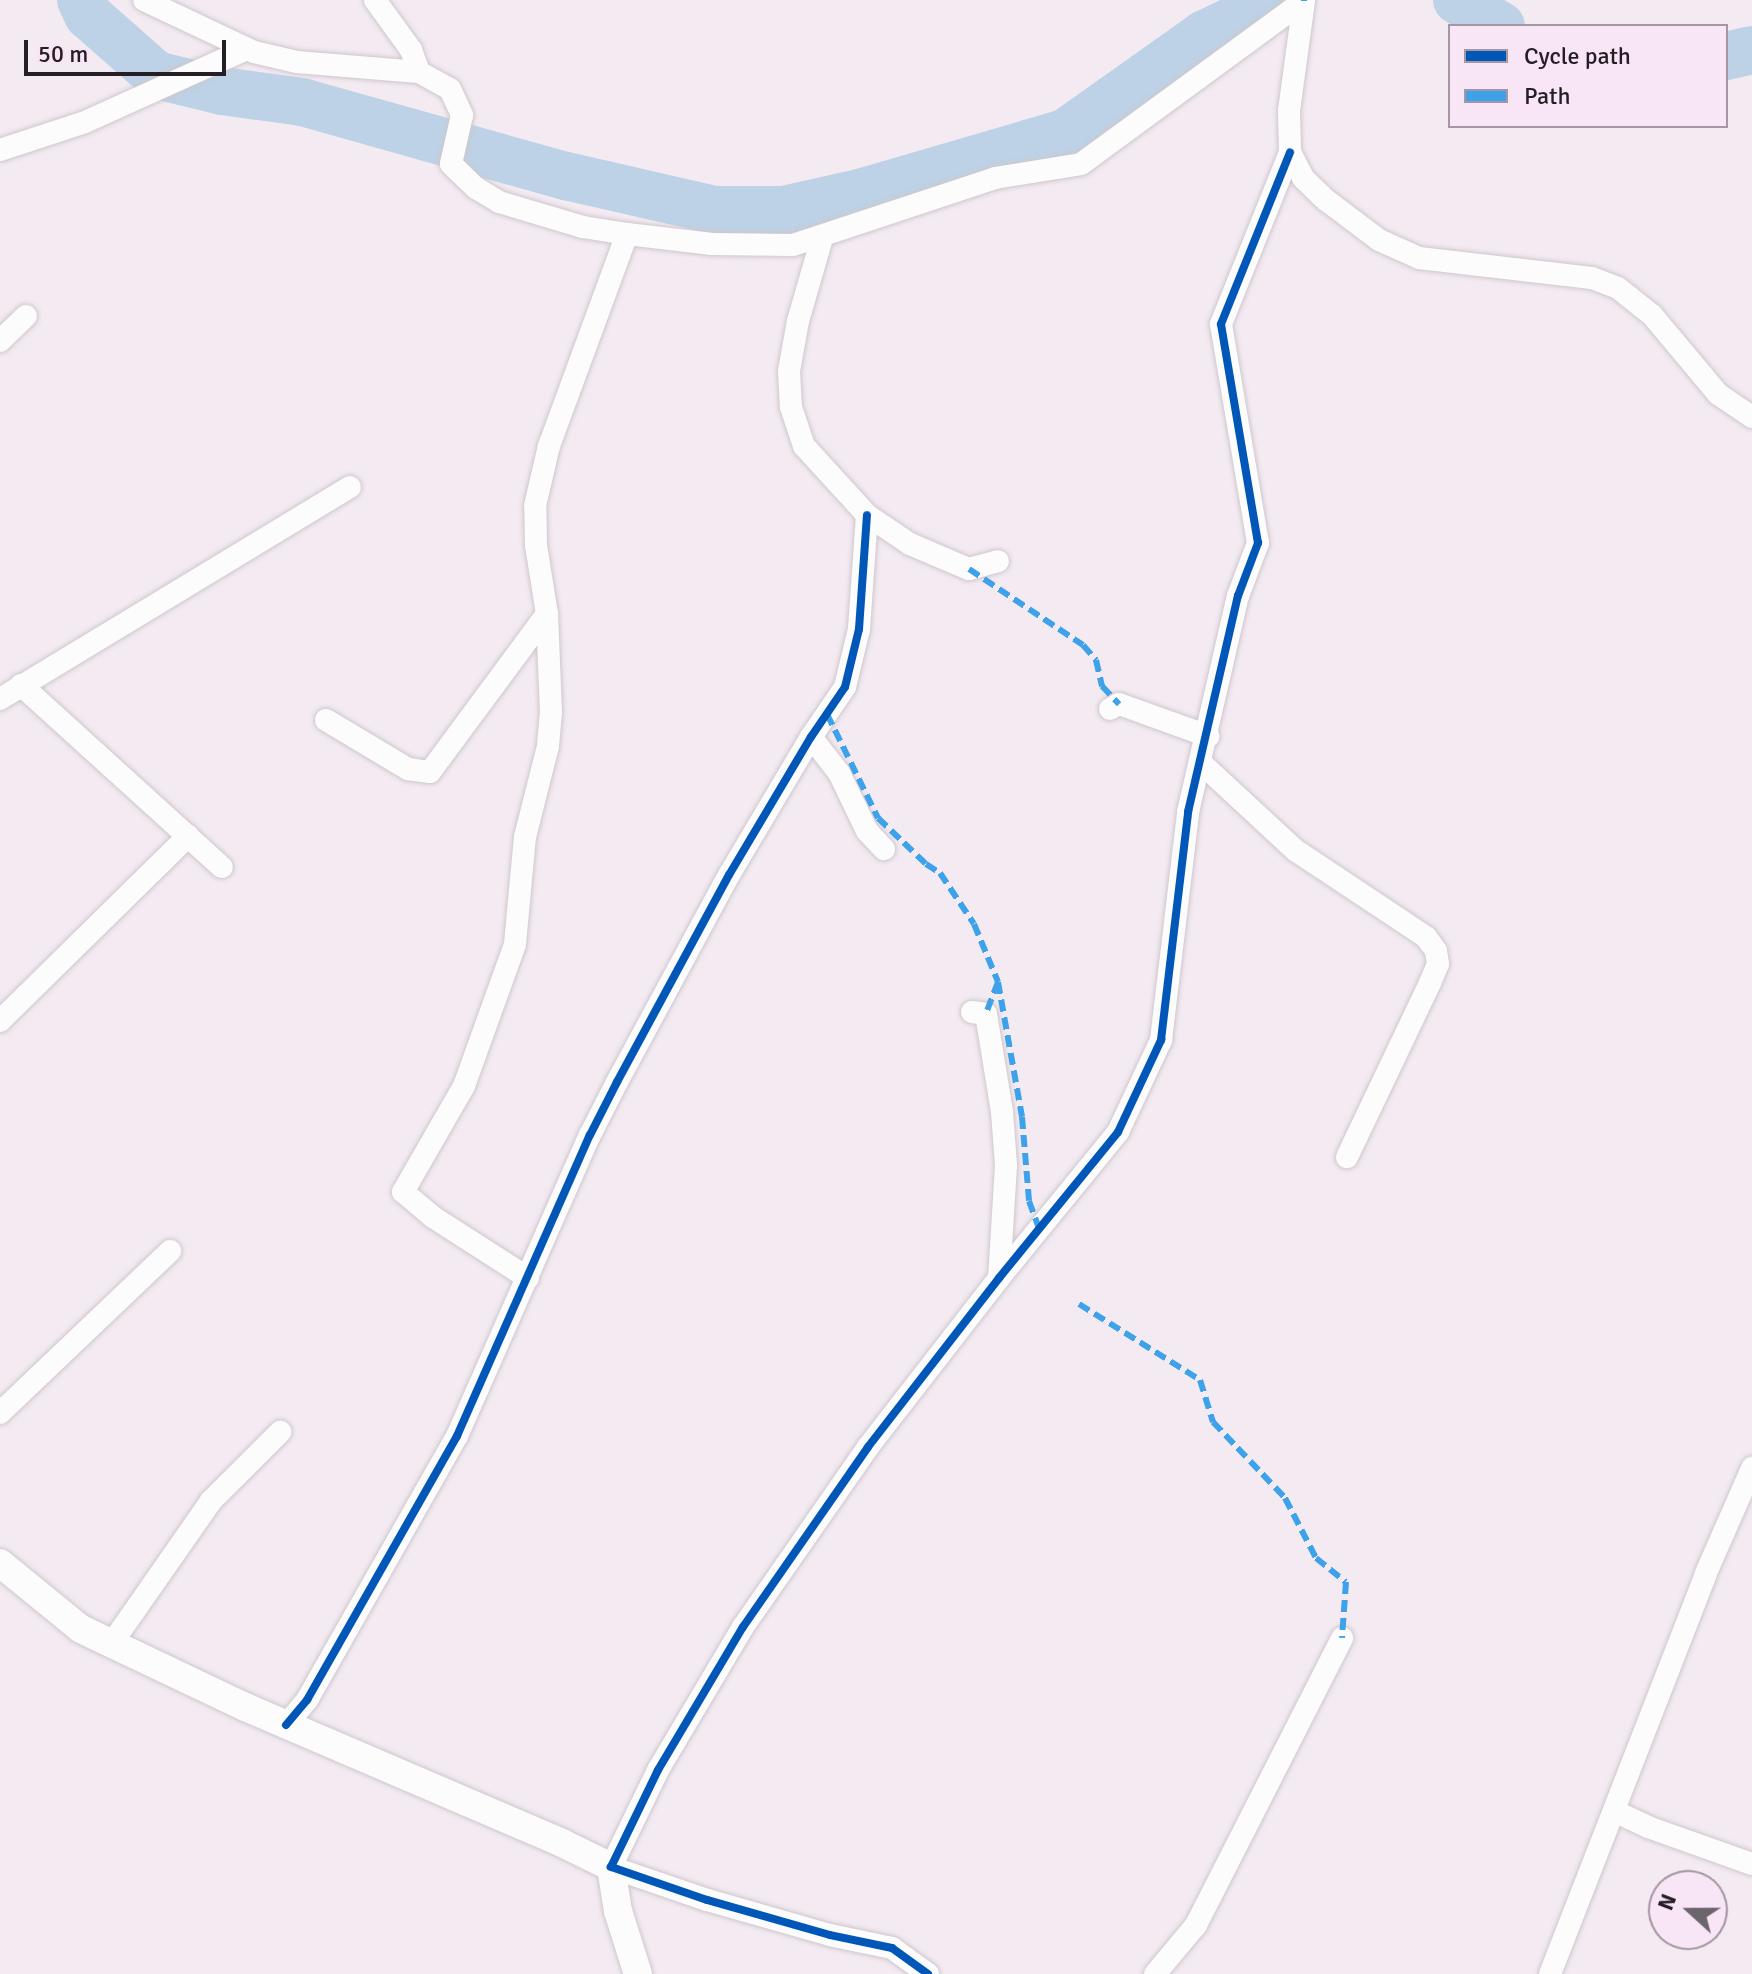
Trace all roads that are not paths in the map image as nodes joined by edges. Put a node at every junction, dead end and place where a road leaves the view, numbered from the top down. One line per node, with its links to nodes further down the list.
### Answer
1 (144, 0): 3 (street)
2 (375, 0): 4 (street)
3 (247, 49): 4 (street); 5 (street)
4 (419, 72): 7 (street)
5 (0, 150)
6 (1290, 152): 8 (street); 11 (street); 20 (street)
7 (627, 234): 8 (street); 15 (street)
8 (822, 238): 13 (street)
9 (26, 316): 10 (street)
10 (0, 341)
11 (1752, 417)
12 (350, 487): 16 (street)
13 (867, 515): 14 (street); 21 (street)
14 (998, 561)
15 (547, 614): 19 (street); 30 (street)
16 (21, 685): 17 (street); 23 (street)
17 (0, 699)
18 (1110, 709): 20 (street)
19 (326, 720)
20 (1208, 736): 22 (street)
21 (811, 737): 24 (street); 30 (street)
22 (1200, 762): 28 (street); 31 (street)
23 (188, 836): 25 (street); 27 (street)
24 (884, 849)
25 (222, 867)
26 (972, 1012): 31 (street)
27 (0, 1021)
28 (1347, 1157)
29 (170, 1251): 32 (street)
30 (528, 1278): 38 (street)
31 (999, 1278): 41 (street)
32 (0, 1413)
33 (280, 1432): 37 (street)
34 (1752, 1468): 39 (street)
35 (0, 1563): 37 (street)
36 (1342, 1638): 44 (street)
37 (112, 1643): 38 (street)
38 (286, 1725): 41 (street)
39 (1614, 1811): 40 (street); 45 (street)
40 (1752, 1864)
41 (611, 1867): 42 (street); 43 (street)
42 (638, 1974)
43 (928, 1974)
44 (1155, 1974)
45 (1550, 1974)

